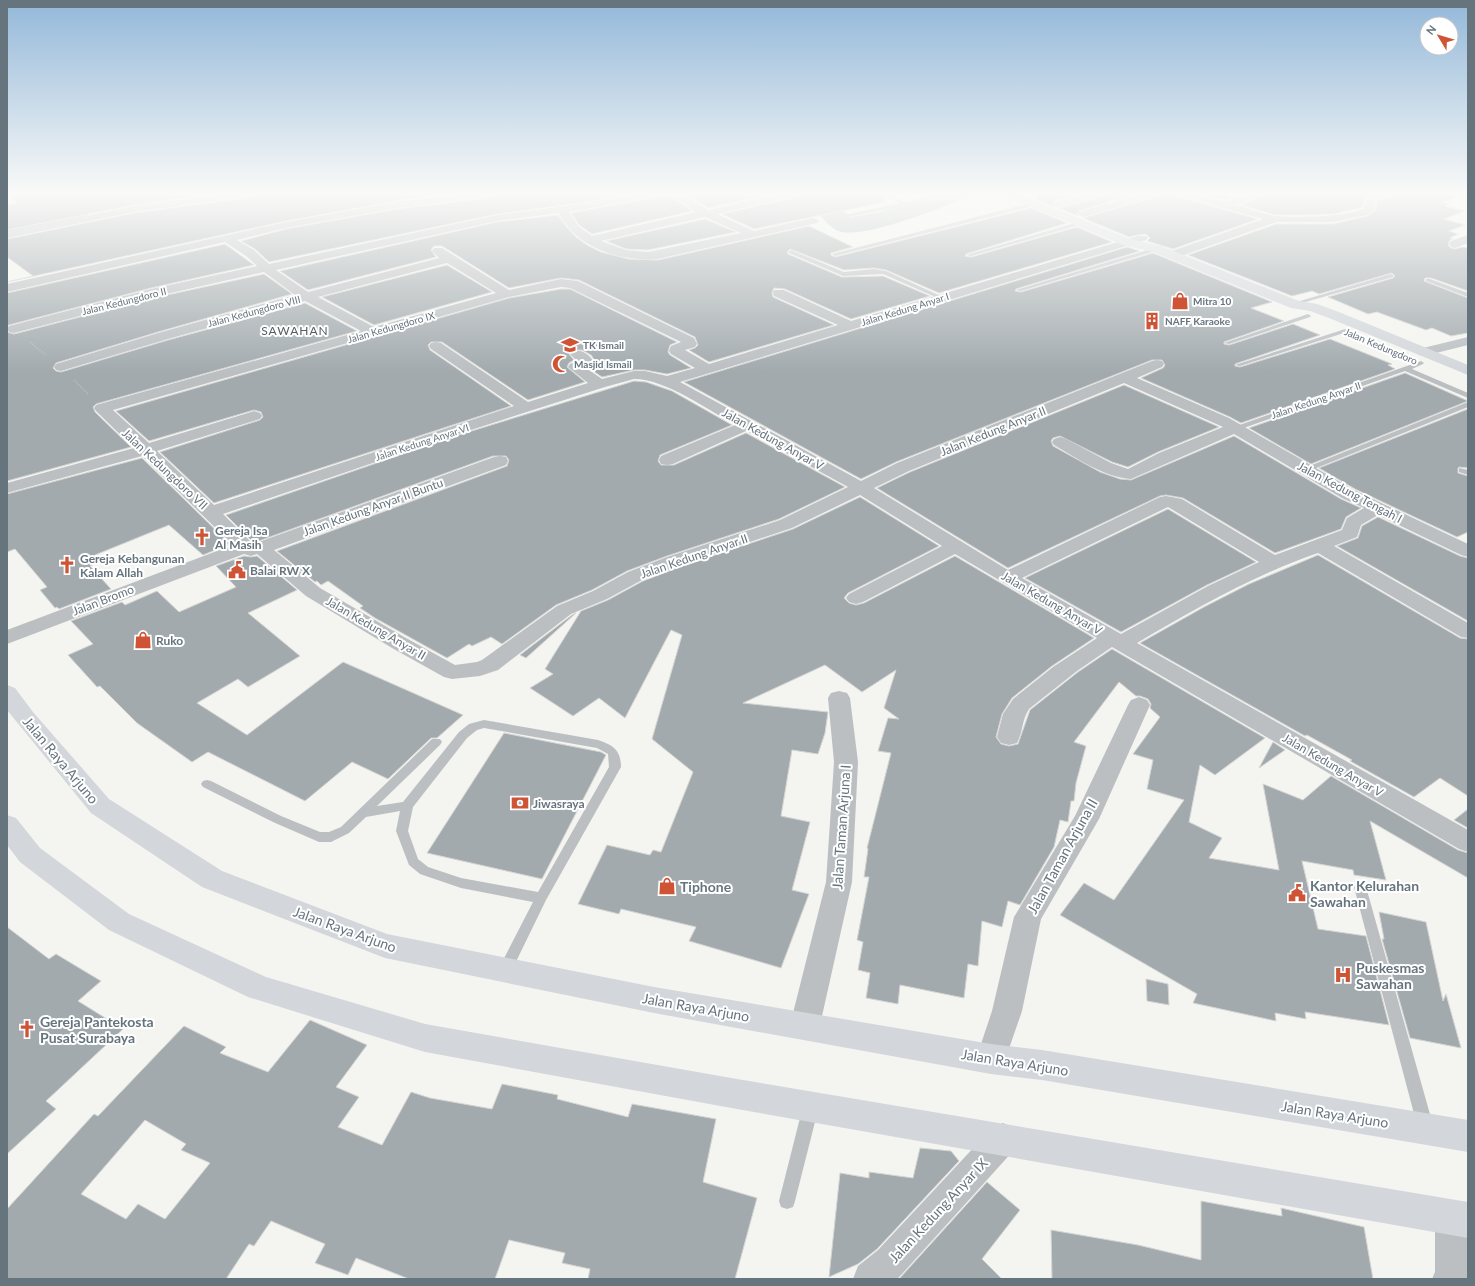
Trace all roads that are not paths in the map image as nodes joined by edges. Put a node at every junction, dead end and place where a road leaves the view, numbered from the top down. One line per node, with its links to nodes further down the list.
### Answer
1 (160, 253): 21 (street)
2 (250, 253): 18 (street)
3 (341, 253): 18 (street, Jalan Kedungdoro II)
4 (441, 253): 17 (street)
5 (624, 253): 6 (street)
6 (668, 253)
7 (793, 253): 27 (lane)
8 (839, 253): 14 (lane)
9 (974, 253): 15 (lane)
10 (1091, 253): 27 (street, Jalan Kedung Anyar I)
11 (1124, 253): 22 (lane)
12 (1169, 253): 16 (main road, Jalan Kedungdoro)
13 (1179, 253): 16 (street)
14 (835, 254)
15 (968, 255)
16 (1173, 255): 28 (main road, Jalan Kedungdoro)
17 (449, 259): 24 (street); 26 (street, Jalan Kedungdoro VIII)
18 (267, 269): 26 (street); 31 (street, Jalan Kedungdoro II)
19 (1391, 276): 28 (lane)
20 (1428, 280): 25 (lane)
21 (7, 288)
22 (1019, 290)
23 (779, 293): 30 (street)
24 (507, 294): 33 (street, Jalan Kedungdoro IX); 42 (street, Jalan Kedungdoro IX)
25 (1468, 295)
26 (307, 297): 33 (street); 41 (street, Jalan Kedungdoro VIII)
27 (942, 298): 30 (street, Jalan Kedung Anyar I)
28 (1295, 305): 29 (main road, Jalan Kedungdoro); 38 (main road, Jalan Kedungdoro)
29 (1308, 316): 32 (main road, Jalan Kedungdoro); 35 (lane)
30 (851, 326): 42 (street, Jalan Kedung Anyar I)
31 (14, 329)
32 (1345, 331): 38 (main road, Jalan Kedungdoro); 40 (lane)
33 (373, 332): 51 (street, Jalan Kedungdoro IX)
34 (1468, 341): 38 (street)
35 (1227, 343)
36 (436, 346): 52 (street)
37 (577, 354): 47 (street)
38 (1417, 362): 43 (main road, Jalan Kedungdoro); 48 (main road, Jalan Kedungdoro); 49 (lane); 55 (lane, Jalan Kedung Anyar II)
39 (1157, 364): 45 (street, Jalan Kedung Anyar II)
40 (1238, 366)
41 (61, 367)
42 (708, 369): 46 (street, Jalan Kedung Anyar I)
43 (1468, 370)
44 (634, 375): 46 (street, Jalan Kedung Anyar V); 47 (street, Jalan Kedung Anyar VI)
45 (1125, 378): 55 (street, Jalan Kedung Tengah I); 61 (street, Jalan Kedung Anyar II)
46 (667, 381): 54 (street, Jalan Kedung Anyar V)
47 (600, 384): 52 (street, Jalan Kedung Anyar VI)
48 (1468, 384)
49 (1468, 396)
50 (1468, 404): 60 (lane)
51 (102, 408): 57 (street, Jalan Kedungdoro VII)
52 (526, 408): 64 (street, Jalan Kedung Anyar VI)
53 (254, 416): 57 (street)
54 (747, 425): 58 (street); 61 (street, Jalan Kedung Anyar V)
55 (1235, 428): 56 (street, Jalan Kedung Anyar II); 60 (street, Jalan Kedung Tengah I)
56 (1060, 442)
57 (144, 450): 62 (street); 64 (street, Jalan Kedungdoro VII)
58 (667, 460)
59 (500, 461): 67 (street, Jalan Kedung Anyar II Buntu)
60 (1306, 469): 63 (street, Jalan Kedung Tengah I)
61 (860, 487): 65 (street, Jalan Kedung Anyar V); 67 (street, Jalan Kedung Anyar II)
62 (7, 488)
63 (1378, 508): 66 (street); 68 (street, Jalan Kedung Tengah I)
64 (211, 512): 67 (street, Jalan Kedungdoro VII)
65 (955, 546): 70 (street, Jalan Kedung Anyar V); 71 (street)
66 (1320, 546): 69 (street); 72 (street)
67 (253, 548): 73 (street, Jalan Bromo)
68 (1468, 551)
69 (1273, 562): 70 (street); 74 (street)
70 (1007, 578): 74 (street, Jalan Kedung Anyar V)
71 (856, 598)
72 (1468, 632)
73 (7, 637)
74 (1117, 641): 78 (street); 84 (street, Jalan Kedung Anyar V)
75 (7, 693): 87 (main road, Jalan Raya Arjuno)
76 (839, 698): 88 (street, Jalan Taman Arjuna I)
77 (1139, 705): 89 (street, Jalan Taman Arjuna II)
78 (1009, 737)
79 (436, 742): 82 (lane)
80 (207, 784): 82 (lane)
81 (408, 806): 82 (lane); 86 (lane); 86 (lane)
82 (363, 813)
83 (7, 825): 90 (main road)
84 (1468, 842)
85 (1360, 887): 91 (lane)
86 (541, 898): 87 (lane)
87 (505, 970): 88 (main road, Jalan Raya Arjuno)
88 (805, 1025): 89 (main road, Jalan Raya Arjuno)
89 (991, 1059): 91 (main road, Jalan Raya Arjuno)
90 (811, 1107): 93 (main road); 94 (lane)
91 (1426, 1129): 92 (main road, Jalan Raya Arjuno)
92 (1468, 1136)
93 (1003, 1139): 95 (main road); 96 (street, Jalan Kedung Anyar IX)
94 (788, 1201)
95 (1460, 1219): 97 (street)
96 (871, 1279)
97 (1450, 1279)

